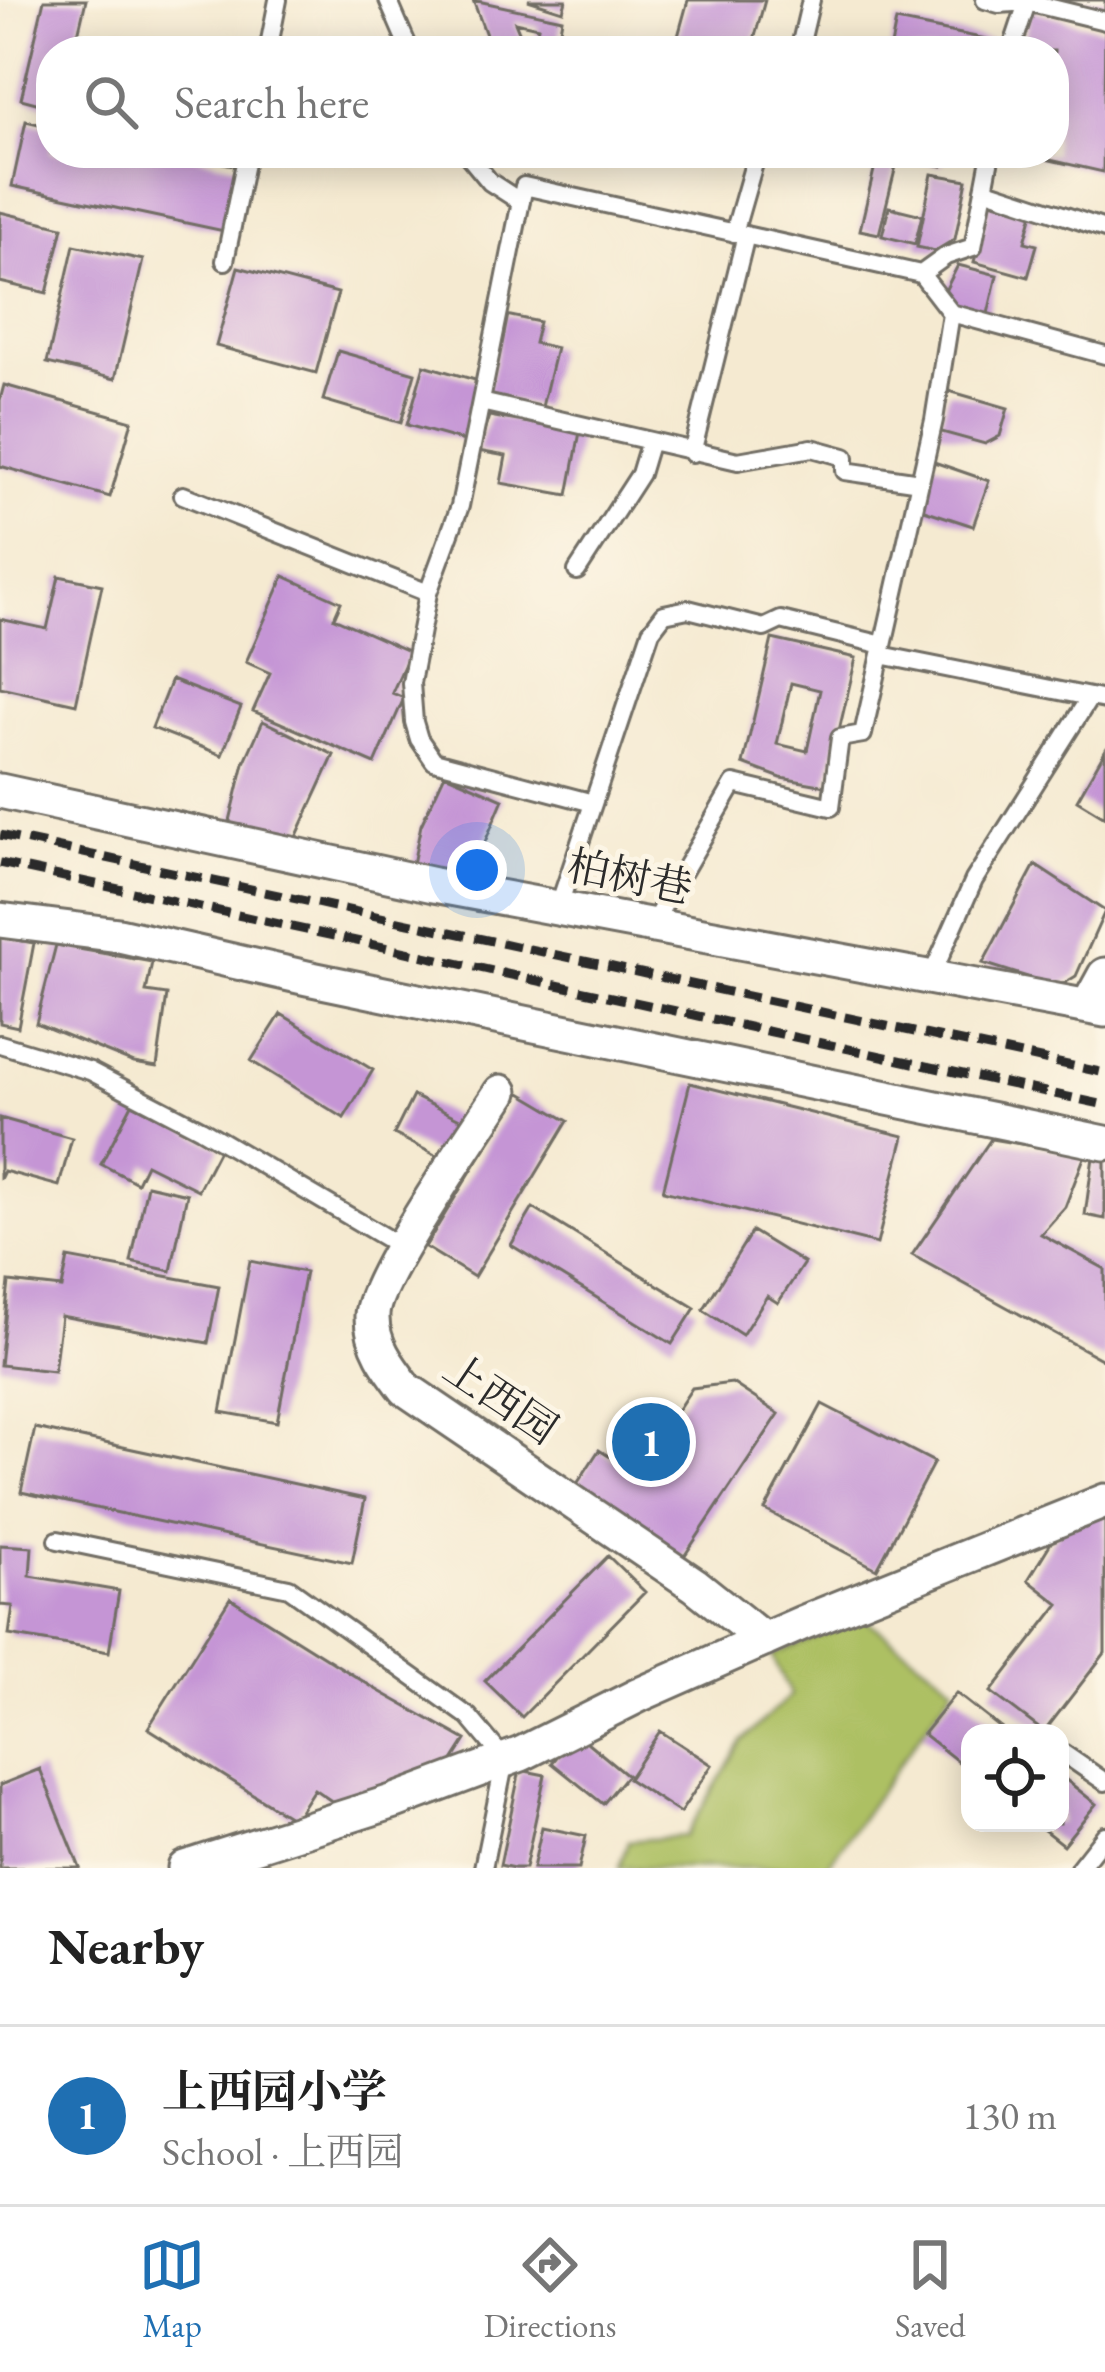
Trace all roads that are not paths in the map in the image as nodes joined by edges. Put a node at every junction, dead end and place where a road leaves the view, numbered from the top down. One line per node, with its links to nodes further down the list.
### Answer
1 (278, 0): 7 (lane)
2 (388, 0): 8 (lane)
3 (811, 0): 9 (lane)
4 (985, 0): 5 (lane)
5 (1028, 1): 6 (lane); 10 (lane)
6 (1105, 21)
7 (271, 36)
8 (404, 36)
9 (803, 36)
10 (1016, 36)
11 (244, 168): 19 (lane)
12 (478, 168): 16 (lane)
13 (754, 168): 18 (lane)
14 (988, 168): 15 (lane)
15 (984, 189): 17 (lane); 20 (lane)
16 (521, 202): 18 (lane); 23 (lane)
17 (1105, 229)
18 (740, 234): 20 (lane); 25 (lane)
19 (225, 261)
20 (921, 274): 21 (lane)
21 (950, 313): 22 (lane); 26 (lane)
22 (1105, 356)
23 (481, 402): 24 (lane); 29 (lane)
24 (649, 444): 25 (lane); 28 (lane)
25 (692, 453): 26 (lane)
26 (920, 482): 30 (lane)
27 (183, 495): 29 (lane)
28 (577, 571)
29 (428, 593): 33 (lane)
30 (882, 650): 31 (lane); 33 (lane); 36 (lane)
31 (1097, 698): 38 (lane)
32 (0, 790): 34 (street, 柏树巷)
33 (593, 802): 34 (lane)
34 (558, 908): 36 (street, 柏树巷)
35 (0, 920): 42 (street)
36 (652, 926): 38 (street, 柏树巷)
37 (1105, 975): 39 (street)
38 (931, 977): 39 (street, 柏树巷)
39 (1096, 1008)
40 (0, 1044): 43 (lane)
41 (501, 1092): 43 (street, 上西园)
42 (1105, 1143)
43 (403, 1248): 46 (street, 上西园)
44 (1105, 1501): 46 (street)
45 (58, 1540): 48 (lane)
46 (764, 1640): 48 (street)
47 (1069, 1757): 49 (lane)
48 (505, 1760): 51 (street); 52 (lane)
49 (1105, 1782)
50 (1105, 1834): 53 (lane)
51 (185, 1868)
52 (483, 1868)
53 (1079, 1868)

